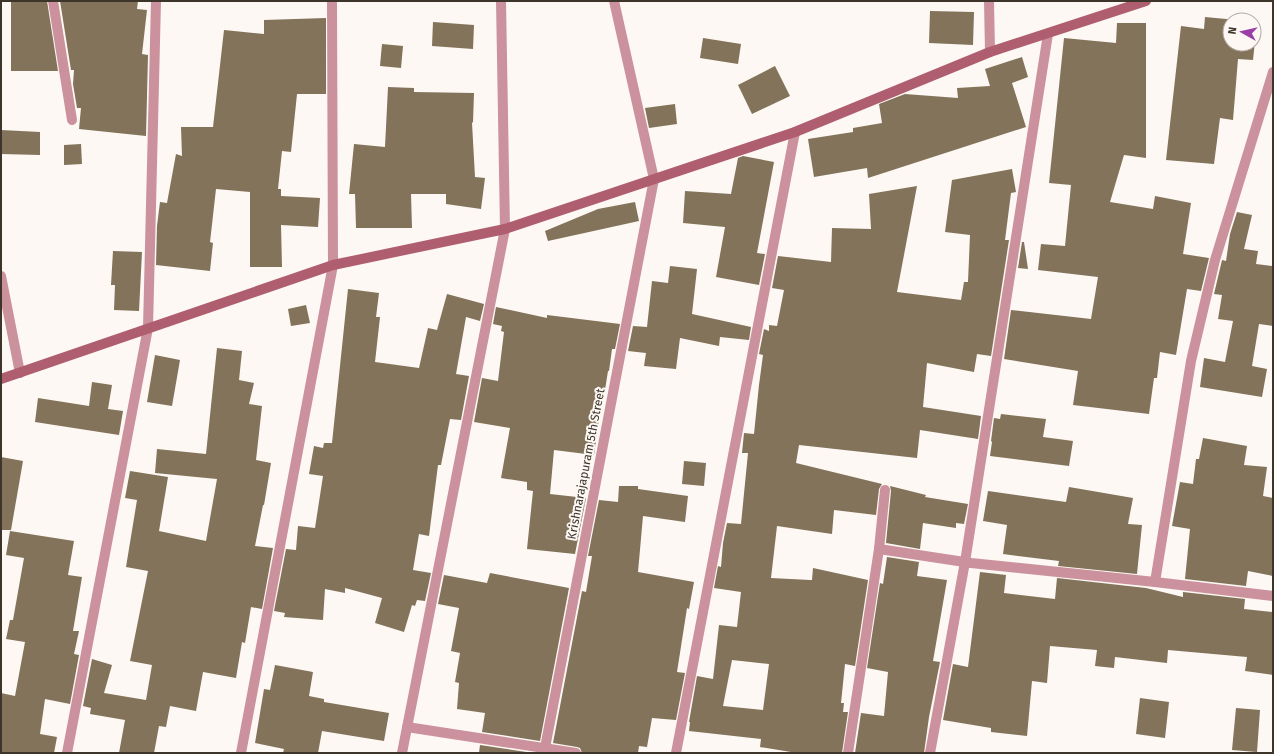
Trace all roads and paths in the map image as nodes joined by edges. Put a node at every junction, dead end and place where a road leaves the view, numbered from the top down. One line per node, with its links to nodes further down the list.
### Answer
1 (53, 1): 11 (street)
2 (156, 1): 17 (street)
3 (332, 1): 15 (street)
4 (501, 1): 14 (street)
5 (614, 1): 13 (street)
6 (989, 1): 9 (street)
7 (1146, 1): 8 (main road)
8 (1048, 34): 9 (main road); 22 (street)
9 (990, 52): 12 (main road)
10 (1273, 72): 23 (street)
11 (72, 120)
12 (794, 132): 13 (main road); 31 (street)
13 (654, 179): 14 (main road); 26 (street, Krishnarajapuram 5th Street)
14 (505, 229): 15 (main road); 25 (street)
15 (333, 265): 17 (main road); 28 (street)
16 (1, 276): 18 (street)
17 (148, 328): 18 (main road); 27 (street)
18 (20, 372): 19 (main road)
19 (1, 379)
20 (885, 490): 21 (street)
21 (879, 549): 22 (street); 32 (street)
22 (964, 562): 23 (street); 33 (street)
23 (1155, 582): 24 (street)
24 (1273, 596)
25 (407, 727): 26 (street); 29 (street)
26 (544, 750): 30 (street)
27 (67, 753)
28 (241, 753)
29 (402, 753)
30 (576, 753)
31 (676, 753)
32 (848, 753)
33 (930, 753)

